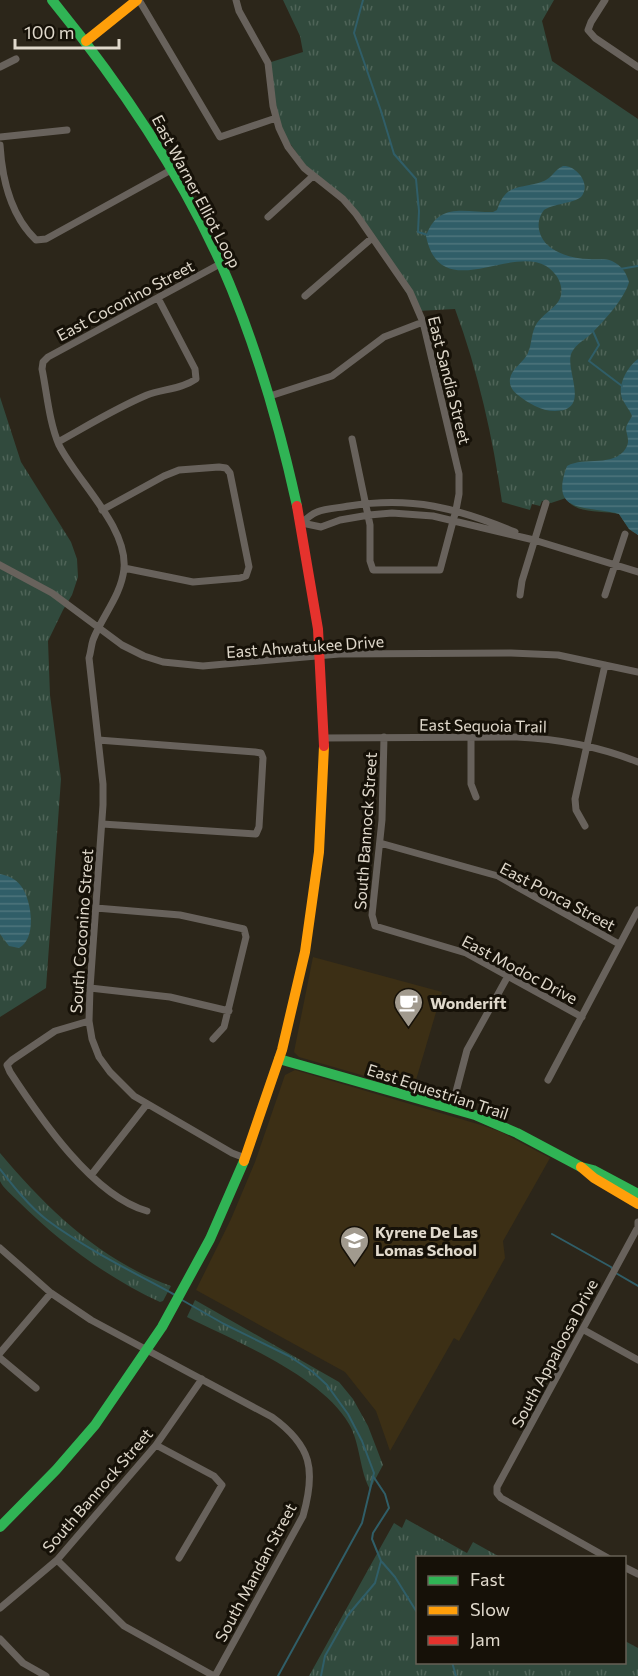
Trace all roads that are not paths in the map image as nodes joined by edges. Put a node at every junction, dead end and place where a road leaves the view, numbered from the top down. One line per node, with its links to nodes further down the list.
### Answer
1 (52, 0): 5 (main road, East Warner Elliot Loop)
2 (138, 0): 5 (main road); 9 (street)
3 (236, 0): 9 (street, East Sandia Street)
4 (605, 0): 7 (street)
5 (86, 41): 13 (main road, East Warner Elliot Loop)
6 (16, 59): 8 (street)
7 (638, 67)
8 (0, 68)
9 (276, 118): 14 (street, East Sandia Street)
10 (68, 130): 11 (street)
11 (0, 138)
12 (0, 145): 13 (street)
13 (171, 170): 17 (main road, East Warner Elliot Loop)
14 (313, 176): 15 (street); 16 (street, East Sandia Street)
15 (268, 217)
16 (372, 238): 18 (street); 20 (street, East Sandia Street)
17 (220, 264): 19 (street, East Coconino Street); 21 (main road, East Warner Elliot Loop)
18 (305, 296)
19 (158, 298): 23 (street, East Coconino Street); 23 (street)
20 (423, 322): 21 (street); 27 (street, East Sandia Street)
21 (270, 396): 29 (main road, East Warner Elliot Loop)
22 (352, 439): 25 (street)
23 (58, 442): 26 (street)
24 (546, 502): 31 (street)
25 (368, 509): 27 (street); 28 (street); 28 (street, East Sandia Street); 29 (street); 29 (street)
26 (102, 510): 34 (street); 34 (street)
27 (456, 510): 28 (street, East Sandia Street); 31 (street)
28 (454, 521): 31 (street)
29 (302, 523): 39 (main road, East Warner Elliot Loop)
30 (625, 534): 33 (street)
31 (534, 540): 33 (street); 36 (street)
32 (0, 565): 38 (street, East Ahwatukee Drive)
33 (616, 565): 35 (street); 37 (street)
34 (124, 568): 38 (street, South Coconino Street)
35 (638, 572)
36 (520, 595)
37 (605, 595)
38 (99, 628): 39 (street, East Ahwatukee Drive); 45 (street, South Coconino Street)
39 (321, 656): 40 (street, East Ahwatukee Drive); 44 (main road, East Warner Elliot Loop)
40 (605, 665): 41 (street, East Ahwatukee Drive); 46 (street)
41 (638, 672)
42 (384, 737): 43 (street, East Sequoia Trail); 44 (street, East Sequoia Trail); 51 (street, South Bannock Street)
43 (471, 737): 46 (street, East Sequoia Trail); 48 (street)
44 (323, 738): 62 (main road, East Warner Elliot Loop)
45 (98, 740): 49 (street, South Coconino Street); 49 (street)
46 (587, 745): 47 (street, East Sequoia Trail); 50 (street)
47 (638, 762)
48 (476, 797)
49 (102, 824): 52 (street, South Coconino Street)
50 (585, 826)
51 (380, 843): 54 (street, South Bannock Street); 55 (street, East Ponca Street)
52 (96, 908): 57 (street, South Coconino Street); 58 (street)
53 (638, 910): 55 (street)
54 (375, 926): 56 (street, East Modoc Drive)
55 (619, 944): 59 (street)
56 (508, 976): 59 (street, East Modoc Drive); 65 (street)
57 (90, 988): 58 (street); 60 (street, South Coconino Street)
58 (229, 1011): 61 (street)
59 (582, 1017): 63 (street)
60 (89, 1021): 64 (street, South Coconino Street); 68 (street)
61 (213, 1039)
62 (279, 1059): 65 (main road, East Equestrian Trail); 66 (main road, East Warner Elliot Loop)
63 (548, 1080)
64 (147, 1104): 66 (street, South Coconino Street); 68 (street)
65 (452, 1107): 67 (main road, East Equestrian Trail)
66 (245, 1158): 77 (main road, East Warner Elliot Loop)
67 (581, 1167): 69 (main road, East Equestrian Trail); 70 (main road, East Equestrian Trail)
68 (92, 1174): 71 (street)
69 (638, 1194)
70 (638, 1204)
71 (147, 1211)
72 (638, 1222): 73 (street, South Appaloosa Drive)
73 (638, 1227): 76 (street, South Appaloosa Drive)
74 (0, 1248): 75 (street, South Mandan Street)
75 (51, 1293): 77 (street, South Mandan Street); 78 (street)
76 (584, 1330): 80 (street); 85 (street, South Appaloosa Drive)
77 (148, 1351): 81 (street, South Mandan Street); 84 (main road, East Warner Elliot Loop)
78 (0, 1353)
79 (0, 1358): 82 (street)
80 (638, 1360)
81 (202, 1379): 83 (street, South Bannock Street); 91 (street, South Mandan Street)
82 (36, 1388)
83 (156, 1445): 86 (street); 87 (street, South Bannock Street)
84 (0, 1527)
85 (606, 1556)
86 (179, 1558)
87 (57, 1560): 88 (street, South Bannock Street); 91 (street)
88 (0, 1608)
89 (0, 1639): 90 (street)
90 (46, 1676)
91 (214, 1676)

